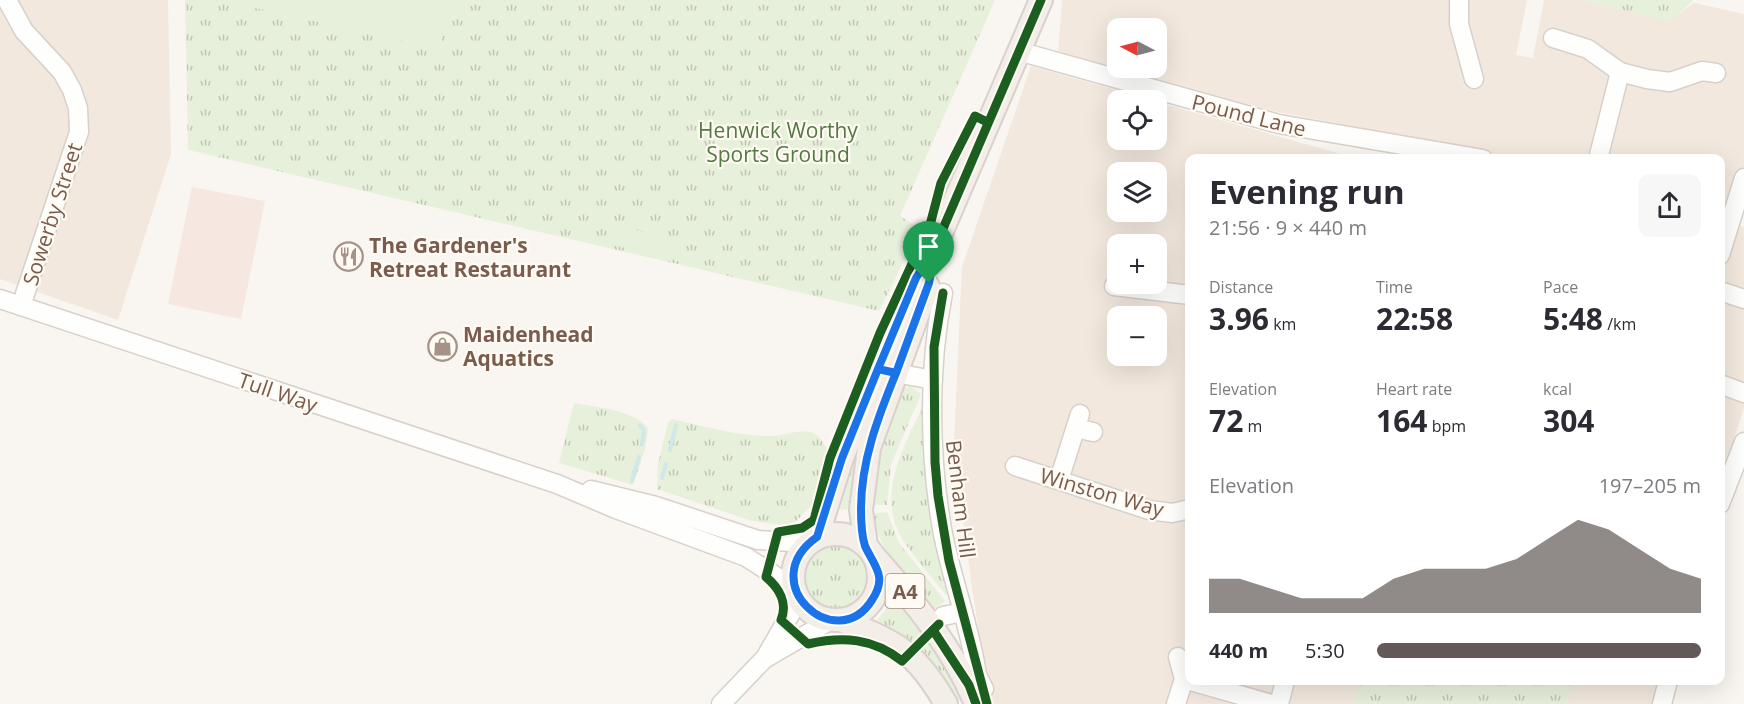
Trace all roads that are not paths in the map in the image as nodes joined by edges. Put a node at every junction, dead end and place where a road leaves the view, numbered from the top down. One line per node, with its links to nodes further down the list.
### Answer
1 (7, 0): 21 (street, Sowerby Street)
2 (1041, 0): 5 (main road, A4)
3 (1459, 0): 6 (street)
4 (1553, 38): 7 (street)
5 (1018, 51): 9 (street, Pound Lane); 22 (main road, A4)
6 (1476, 69)
7 (1620, 72): 8 (street); 11 (street)
8 (1716, 73)
9 (1393, 151): 10 (street, Pound Lane)
10 (1427, 154)
11 (1599, 154)
12 (1744, 178): 13 (street)
13 (1732, 216): 14 (street)
14 (1725, 239)
15 (1167, 292): 18 (street)
16 (943, 293): 23 (street, Benham Hill)
17 (1725, 293): 20 (street)
18 (1185, 294)
19 (0, 298): 21 (street, Tull Way)
20 (1744, 299)
21 (21, 306): 30 (street, Tull Way)
22 (887, 371): 23 (street); 33 (main road, A4); 34 (main road, A4)
23 (933, 380): 36 (street, Benham Hill)
24 (1725, 386): 25 (street)
25 (1744, 393)
26 (1083, 425): 29 (street)
27 (1744, 442): 31 (street)
28 (1015, 466): 29 (street, Winston Way)
29 (1059, 480): 32 (street, Winston Way)
30 (557, 484): 33 (street, Tull Way); 35 (street, Tull Way)
31 (1725, 491)
32 (1185, 510)
33 (813, 540): 34 (main road, A4); 35 (main road, A4)
34 (869, 550): 38 (main road, A4); 45 (main road, A4)
35 (797, 593): 38 (main road, A4); 40 (street)
36 (963, 612): 37 (street); 45 (street, Benham Hill)
37 (942, 616)
38 (836, 620): 40 (street); 47 (main road, A4)
39 (1178, 657): 41 (street)
40 (765, 658): 46 (street)
41 (1184, 680): 48 (street)
42 (1202, 685): 49 (street)
43 (1284, 685): 50 (street)
44 (1667, 685): 51 (street)
45 (980, 696)
46 (722, 704)
47 (946, 704)
48 (1176, 704)
49 (1271, 704)
50 (1279, 704)
51 (1662, 704)

